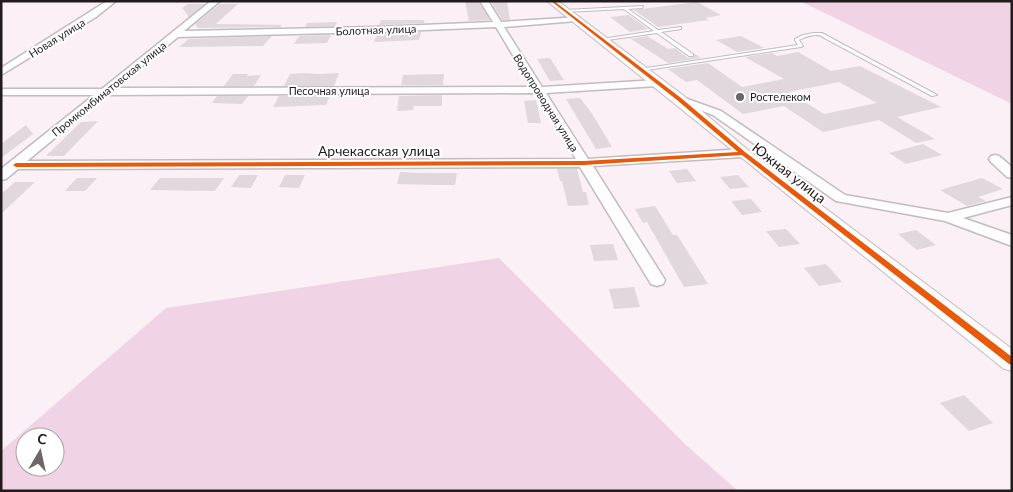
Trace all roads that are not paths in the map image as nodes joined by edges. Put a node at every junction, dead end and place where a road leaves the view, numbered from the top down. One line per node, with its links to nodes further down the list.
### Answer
1 (112, 1): 15 (street, Новая улица)
2 (216, 1): 11 (street, Промкомбинатовская улица)
3 (484, 1): 8 (street, Водопроводная улица)
4 (552, 1): 7 (street, Южная улица)
5 (642, 7): 6 (lane)
6 (626, 9): 7 (lane); 10 (lane)
7 (571, 15): 8 (street, Болотная улица); 12 (street, Южная улица)
8 (498, 25): 11 (street, Болотная улица); 17 (street, Водопроводная улица)
9 (680, 28): 10 (lane)
10 (658, 31): 12 (lane); 13 (lane)
11 (176, 34): 18 (street, Промкомбинатовская улица)
12 (602, 40): 14 (street, Южная улица)
13 (691, 55)
14 (640, 70): 16 (street, Южная улица); 20 (lane)
15 (1, 72)
16 (657, 83): 17 (street, Песочная улица); 21 (street, Южная улица)
17 (539, 90): 18 (street, Песочная улица); 24 (street, Водопроводная улица)
18 (106, 91): 19 (street, Песочная улица); 25 (street, Промкомбинатовская улица)
19 (1, 92)
20 (934, 95)
21 (679, 99): 22 (street, Южная улица); 29 (street)
22 (742, 153): 24 (street, Арчекасская улица); 32 (street, Южная улица)
23 (995, 160): 26 (street)
24 (584, 162): 25 (street, Арчекасская улица); 31 (street, Водопроводная улица)
25 (16, 165): 27 (street, Промкомбинатовская улица)
26 (1012, 174)
27 (1, 176)
28 (1012, 201): 29 (street)
29 (948, 217): 30 (street)
30 (1012, 241)
31 (656, 280)
32 (1012, 362)

